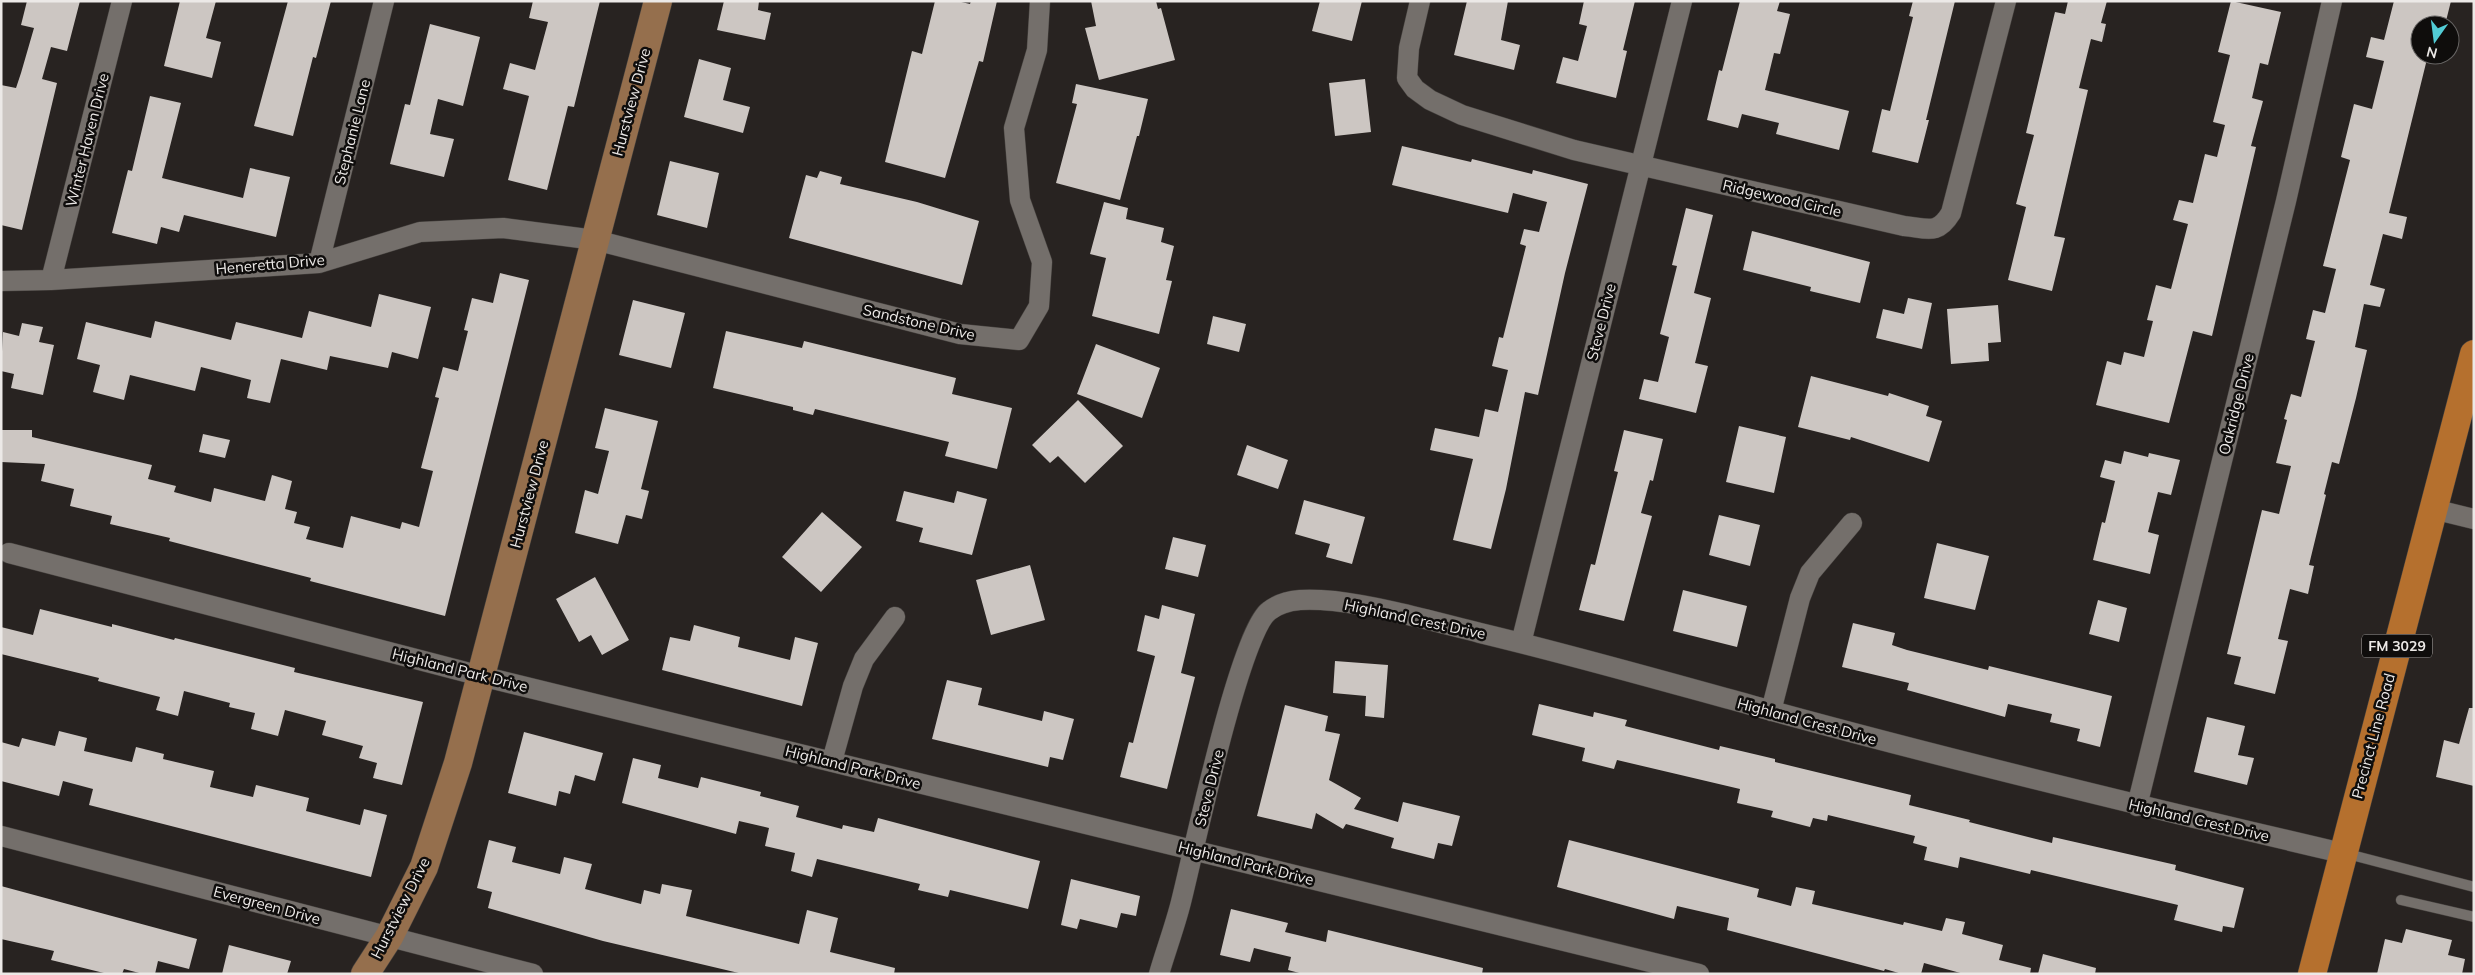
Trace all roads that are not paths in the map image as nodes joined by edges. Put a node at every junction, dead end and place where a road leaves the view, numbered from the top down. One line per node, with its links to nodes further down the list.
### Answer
1 (122, 1): 12 (street, Winter Haven Drive)
2 (384, 1): 11 (street, Stephanie Lane)
3 (658, 1): 10 (street, Hurstview Drive)
4 (1040, 1): 10 (street, Sandstone Drive)
5 (1420, 1): 9 (street, Ridgewood Circle)
6 (1682, 1): 9 (street, Steve Drive)
7 (2006, 1): 9 (street, Ridgewood Circle)
8 (2332, 1): 25 (street, Oakridge Drive)
9 (1639, 166): 21 (street, Steve Drive)
10 (595, 240): 11 (street, Heneretta Drive); 22 (street, Hurstview Drive)
11 (319, 263): 12 (street, Heneretta Drive)
12 (52, 280): 13 (street, Heneretta Drive)
13 (1, 281)
14 (2474, 354): 15 (main road, Precinct Line Road / FM 3029)
15 (2433, 509): 16 (street); 28 (main road, Precinct Line Road / FM 3029)
16 (2474, 519)
17 (1852, 523): 23 (street)
18 (9, 553): 22 (street, Highland Park Drive)
19 (1272, 608): 21 (street, Highland Crest Drive); 27 (street, Steve Drive)
20 (895, 618): 24 (street)
21 (1521, 642): 23 (street, Highland Crest Drive)
22 (481, 676): 24 (street, Highland Park Drive); 32 (street, Hurstview Drive)
23 (1771, 711): 25 (street, Highland Crest Drive)
24 (832, 761): 27 (street, Highland Park Drive)
25 (2137, 806): 28 (street, Highland Crest Drive)
26 (1, 836): 32 (street, Evergreen Drive)
27 (1194, 850): 35 (street, Steve Drive); 36 (street, Highland Park Drive)
28 (2342, 853): 29 (lane); 37 (main road, Precinct Line Road / FM 3029)
29 (2474, 887)
30 (2400, 900): 31 (lane)
31 (2474, 917)
32 (390, 937): 33 (street, Hurstview Drive); 34 (street, Evergreen Drive)
33 (365, 974)
34 (533, 974)
35 (1159, 974)
36 (1699, 974)
37 (2312, 974)

